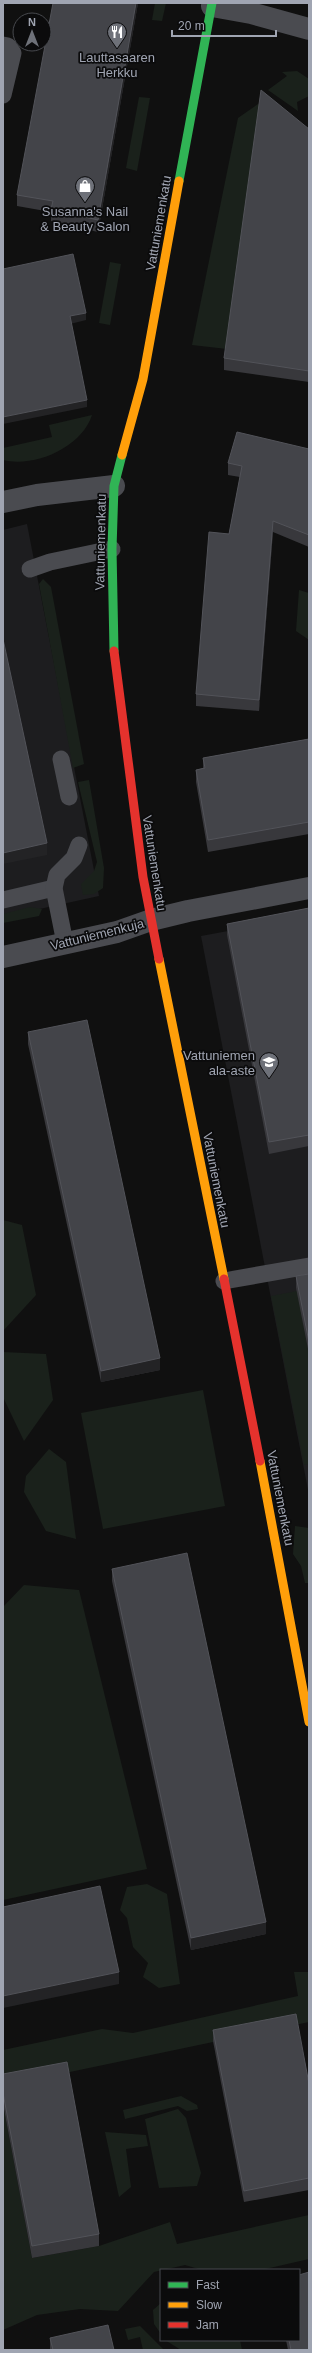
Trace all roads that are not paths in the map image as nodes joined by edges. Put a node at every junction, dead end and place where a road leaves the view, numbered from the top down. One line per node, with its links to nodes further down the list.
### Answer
1 (212, 4): 2 (street); 5 (street, Vattuniemenkatu)
2 (309, 29)
3 (3, 45): 4 (lane)
4 (3, 95)
5 (114, 486): 6 (street); 7 (street, Vattuniemenkatu)
6 (3, 502)
7 (112, 549): 8 (lane); 15 (street, Vattuniemenkatu)
8 (30, 569)
9 (61, 759): 10 (lane)
10 (69, 797)
11 (79, 845): 12 (lane)
12 (54, 888): 14 (lane); 16 (lane)
13 (309, 888): 15 (street, Vattuniemenkuja)
14 (3, 900)
15 (151, 920): 16 (street, Vattuniemenkuja); 19 (street, Vattuniemenkatu)
16 (65, 943): 17 (street, Vattuniemenkuja)
17 (3, 956)
18 (309, 1266): 19 (lane)
19 (224, 1281): 20 (street, Vattuniemenkatu)
20 (305, 1677): 21 (street, Vattuniemenkatu)
21 (309, 1722)

